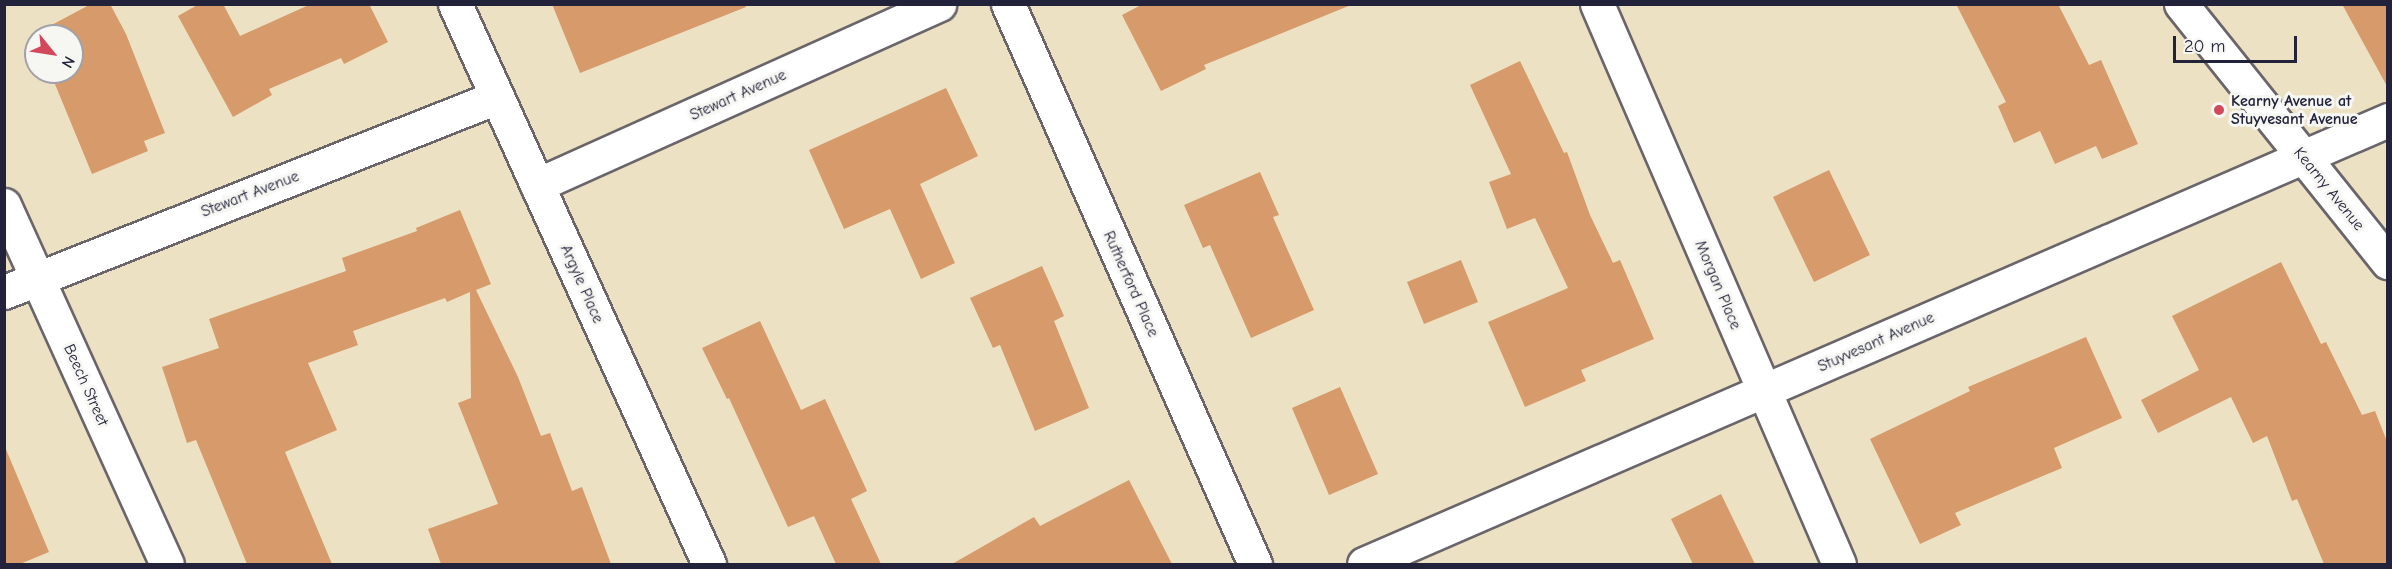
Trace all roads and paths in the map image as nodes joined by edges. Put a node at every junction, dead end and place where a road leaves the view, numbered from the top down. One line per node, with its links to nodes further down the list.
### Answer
1 (455, 4): 6 (street, Argyle Place)
2 (939, 4): 9 (street, Stewart Avenue)
3 (1008, 4): 17 (street, Rutherford Place)
4 (1597, 4): 14 (street, Morgan Place)
5 (2181, 4): 8 (street, Kearny Avenue)
6 (497, 97): 9 (street, Argyle Place); 12 (street, Stewart Avenue)
7 (2388, 120): 8 (street, Stuyvesant Avenue)
8 (2302, 156): 11 (street, Kearny Avenue); 14 (street, Stuyvesant Avenue)
9 (537, 185): 16 (street, Argyle Place)
10 (4, 205): 12 (street, Beech Street)
11 (2388, 262)
12 (38, 277): 13 (street, Stewart Avenue); 15 (street, Beech Street)
13 (4, 292)
14 (1764, 391): 18 (street, Stuyvesant Avenue); 19 (street, Morgan Place)
15 (167, 564)
16 (709, 564)
17 (1255, 564)
18 (1364, 564)
19 (1839, 564)

